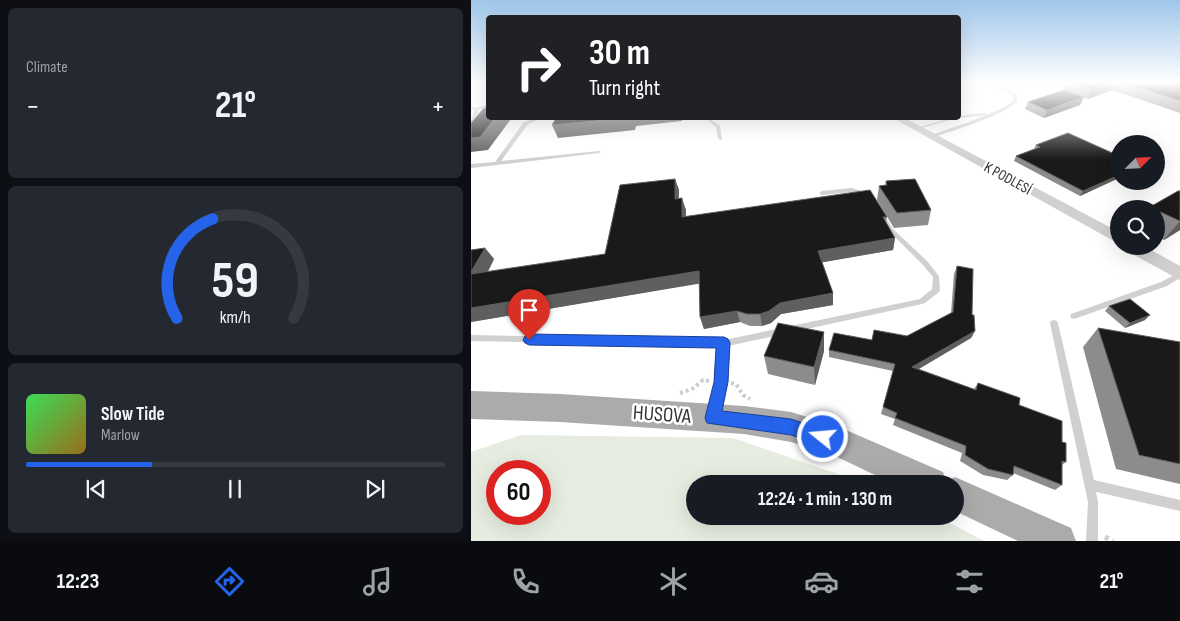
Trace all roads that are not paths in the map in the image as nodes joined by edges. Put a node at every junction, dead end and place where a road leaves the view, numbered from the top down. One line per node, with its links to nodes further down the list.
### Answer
1 (473, 108): 9 (lane)
2 (1002, 108): 3 (lane)
3 (991, 113): 4 (lane); 11 (lane)
4 (961, 117)
5 (535, 120): 14 (lane)
6 (709, 120): 12 (lane)
7 (902, 120): 10 (street, K PODLESÍ)
8 (946, 120): 10 (lane)
9 (471, 121)
10 (918, 128): 11 (street, K PODLESÍ)
11 (933, 136): 19 (street, K PODLESÍ)
12 (720, 139)
13 (599, 152): 14 (lane)
14 (497, 163): 15 (lane)
15 (471, 166)
16 (822, 193): 17 (lane)
17 (872, 199)
18 (877, 207): 25 (lane)
19 (1110, 234)
20 (1147, 255): 21 (street)
21 (1180, 274): 22 (lane)
22 (1074, 316)
23 (1054, 323): 29 (lane)
24 (471, 338): 25 (lane)
25 (724, 343): 27 (lane)
26 (471, 405): 27 (main road, HUSOVA)
27 (713, 418): 28 (main road, HUSOVA)
28 (911, 475)
29 (1090, 485): 31 (lane); 33 (lane)
30 (964, 498): 32 (main road)
31 (1180, 506)
32 (1058, 541)
33 (1092, 541)

